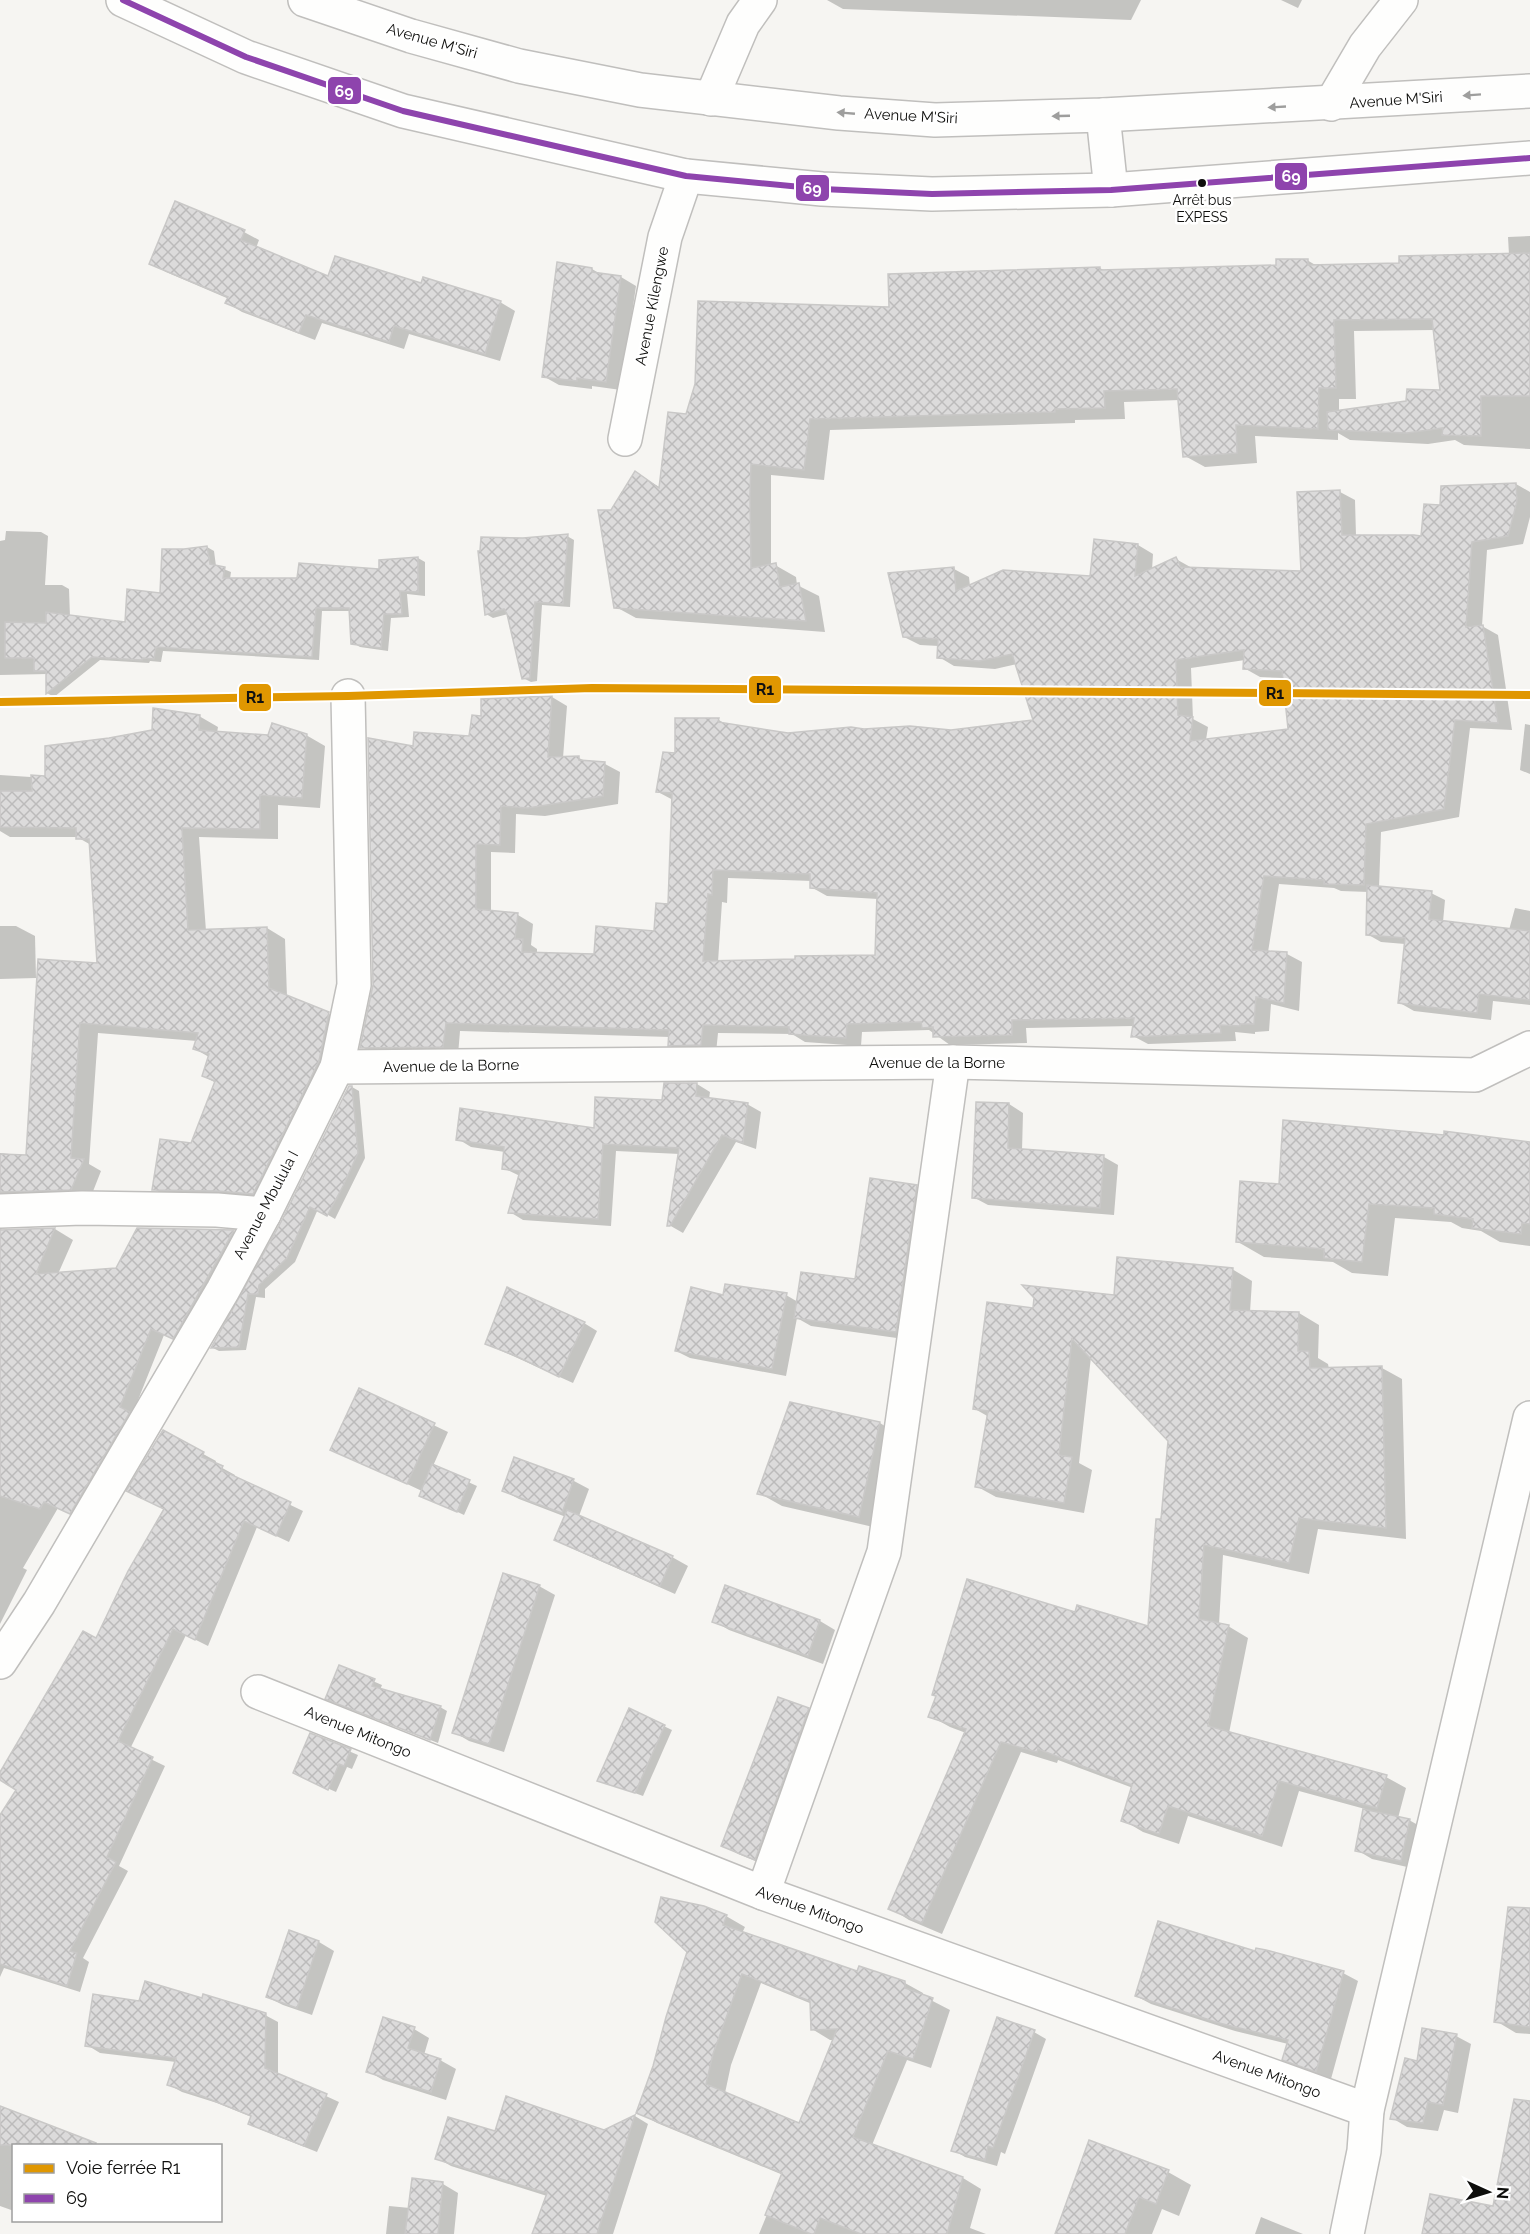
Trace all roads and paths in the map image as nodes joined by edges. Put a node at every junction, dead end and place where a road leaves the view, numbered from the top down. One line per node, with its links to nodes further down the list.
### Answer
1 (123, 0): 10 (main road)
2 (305, 0): 6 (main road, Avenue M'Siri)
3 (760, 0): 6 (main road)
4 (1401, 0): 7 (main road)
5 (1530, 92): 7 (main road, Avenue M'Siri, one-way to 7)
6 (711, 99): 8 (main road, Avenue M'Siri, one-way to 6)
7 (1331, 104): 8 (main road, Avenue M'Siri, one-way to 8)
8 (1103, 115): 11 (main road)
9 (1530, 158): 11 (main road)
10 (686, 176): 11 (main road); 12 (main road, Avenue Kilengwe)
11 (1111, 190)
12 (625, 439)
13 (348, 696): 16 (main road, Avenue Mbulula I)
14 (1530, 1048): 15 (main road, Avenue de la Borne)
15 (953, 1062): 16 (main road, Avenue de la Borne); 22 (main road)
16 (337, 1067): 18 (main road, Avenue Mbulula I)
17 (0, 1211): 18 (main road)
18 (264, 1214): 20 (main road, Avenue Mbulula I)
19 (1530, 1418): 23 (main road)
20 (0, 1662)
21 (258, 1692): 22 (main road, Avenue Mitongo)
22 (762, 1893): 23 (main road, Avenue Mitongo)
23 (1367, 2110): 24 (main road)
24 (1347, 2234)

